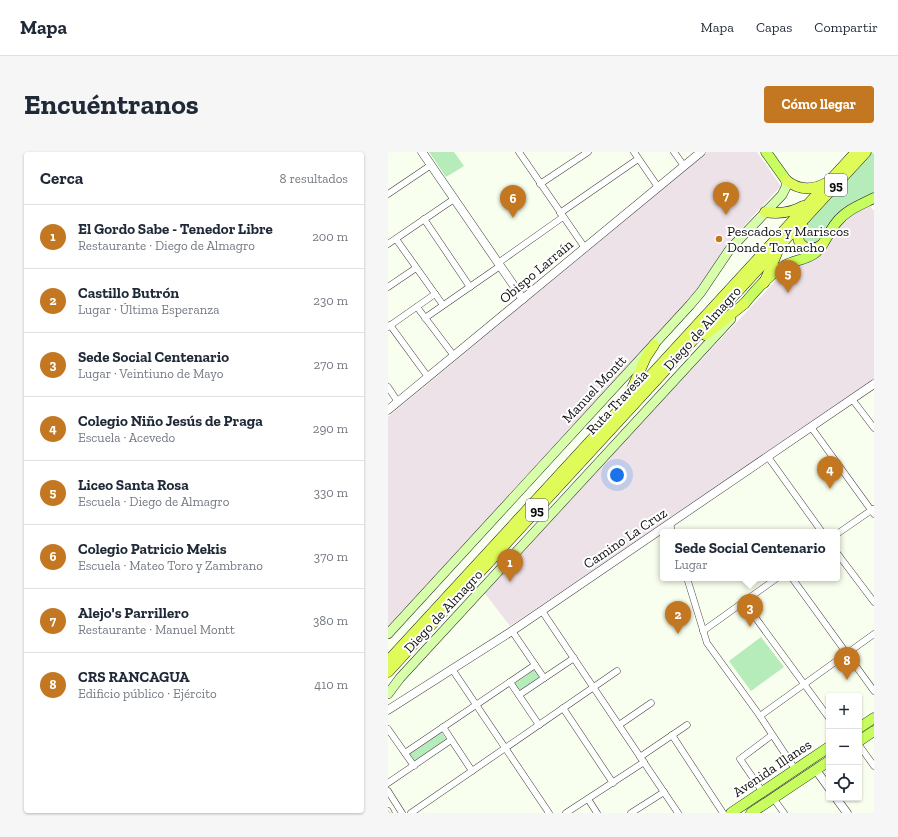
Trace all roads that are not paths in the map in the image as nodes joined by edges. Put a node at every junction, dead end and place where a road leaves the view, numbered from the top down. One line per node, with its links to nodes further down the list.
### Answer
1 (422, 152): 11 (street)
2 (520, 152): 15 (street)
3 (588, 152): 15 (street)
4 (634, 152): 10 (street)
5 (674, 152): 12 (street)
6 (701, 152): 12 (street, Obispo Larraín)
7 (766, 152): 13 (main road)
8 (856, 152): 14 (highway, Ruta Travesía / 95)
9 (866, 152): 23 (highway, Ruta Travesía / 95)
10 (638, 159): 16 (street); 22 (street)
11 (431, 165): 17 (street); 19 (street)
12 (684, 166): 16 (street, Obispo Larraín)
13 (786, 180): 14 (highway); 21 (main road, Manuel Montt)
14 (829, 181): 20 (highway, Ruta Travesía / 95)
15 (540, 184): 22 (street)
16 (658, 187): 29 (street, Obispo Larraín)
17 (388, 194)
18 (874, 198): 28 (main road, Diego de Almagro)
19 (454, 199): 24 (street); 30 (street)
20 (808, 204): 21 (highway); 50 (highway, Ruta Travesía / 95)
21 (765, 212): 42 (main road, Manuel Montt)
22 (562, 215): 29 (street); 30 (street)
23 (806, 217): 26 (highway, Ruta Travesía / 95); 28 (highway)
24 (424, 220): 25 (street); 34 (street)
25 (396, 239): 27 (street); 31 (street)
26 (783, 243): 32 (highway); 44 (highway, Ruta Travesía / 95)
27 (388, 244)
28 (823, 244): 32 (main road, Diego de Almagro)
29 (585, 248): 36 (street, Obispo Larraín)
30 (499, 264): 34 (street); 36 (street)
31 (416, 268): 33 (street); 35 (street)
32 (764, 283): 37 (main road, Diego de Almagro)
33 (388, 287)
34 (470, 287): 38 (street)
35 (435, 294): 38 (street); 39 (street)
36 (523, 299): 43 (street, Obispo Larraín)
37 (744, 304): 44 (highway); 88 (main road, Diego de Almagro)
38 (443, 305): 40 (street)
39 (417, 307): 40 (street); 41 (street)
40 (424, 318): 43 (street)
41 (389, 326): 45 (street)
42 (654, 345): 50 (highway); 71 (main road, Manuel Montt)
43 (454, 356): 45 (street, Obispo Larraín)
44 (667, 368): 73 (highway, Ruta Travesía / 95)
45 (428, 377): 49 (street, Obispo Larraín)
46 (874, 384): 48 (street, Camino La Cruz)
47 (388, 387): 49 (street)
48 (852, 398): 52 (street, Camino La Cruz); 53 (street)
49 (398, 402): 51 (street, Obispo Larraín)
50 (621, 408): 73 (highway, Ruta Travesía / 95)
51 (388, 410)
52 (811, 427): 54 (street, Camino La Cruz); 55 (street)
53 (874, 428)
54 (768, 457): 56 (street, Camino La Cruz); 59 (street)
55 (873, 510): 61 (street)
56 (670, 523): 57 (street, Camino La Cruz); 58 (street)
57 (661, 529)
58 (671, 529)
59 (820, 529)
60 (660, 530): 68 (street, Camino La Cruz)
61 (840, 532)
62 (840, 557): 67 (street)
63 (687, 581): 70 (street)
64 (773, 581): 66 (street)
65 (794, 581): 74 (street)
66 (744, 602): 70 (street); 85 (street)
67 (874, 602)
68 (542, 611): 69 (street, Camino La Cruz); 76 (street)
69 (512, 631): 78 (street); 79 (street, Camino La Cruz)
70 (703, 631): 95 (street)
71 (388, 634)
72 (874, 634): 74 (street)
73 (406, 647): 75 (highway); 77 (highway, Ruta Travesía / 95); 81 (highway, Ruta Travesía / 95); 82 (highway)
74 (847, 654): 85 (street); 87 (street)
75 (388, 658)
76 (574, 658): 83 (street); 86 (street)
77 (388, 661)
78 (535, 665): 83 (street); 84 (street)
79 (452, 670): 91 (street); 93 (street, Camino La Cruz)
80 (617, 671): 86 (street)
81 (388, 672)
82 (388, 677)
83 (544, 678): 89 (street)
84 (510, 682): 89 (street); 91 (street)
85 (805, 684): 94 (street); 95 (street)
86 (593, 687): 92 (street); 98 (street)
87 (874, 691)
88 (388, 694)
89 (519, 695): 97 (street)
90 (651, 703): 98 (street)
91 (476, 705): 101 (street); 108 (street)
92 (563, 708): 97 (street); 120 (street)
93 (388, 710)
94 (826, 714)
95 (760, 716): 105 (street)
96 (874, 718): 100 (main road)
97 (539, 725): 108 (street)
98 (619, 725): 112 (street)
99 (687, 725): 104 (street)
100 (862, 726)
101 (443, 727): 107 (street); 111 (street)
102 (388, 729): 111 (street)
103 (874, 731): 106 (main road)
104 (672, 735): 112 (street); 138 (street)
105 (772, 735): 116 (street); 123 (street)
106 (862, 739)
107 (451, 740): 114 (street); 118 (street)
108 (505, 748): 118 (street); 133 (street)
109 (862, 749): 115 (street)
110 (825, 750): 116 (main road, Avenida Illanes); 117 (main road)
111 (405, 752): 114 (street)
112 (642, 759): 120 (street); 125 (street)
113 (826, 763): 117 (main road, Avenida Illanes)
114 (414, 766): 119 (street)
115 (874, 766)
116 (795, 769): 122 (main road); 123 (main road, Avenida Illanes)
117 (816, 770): 121 (street); 122 (main road, Avenida Illanes)
118 (472, 771): 132 (street)
119 (388, 783)
120 (613, 783): 128 (street)
121 (826, 784)
122 (791, 786): 127 (main road, Avenida Illanes)
123 (765, 790): 127 (main road); 139 (main road, Avenida Illanes)
124 (388, 791): 126 (street)
125 (664, 792): 136 (street); 137 (street)
126 (393, 798): 130 (street); 131 (street)
127 (773, 798): 140 (main road, Avenida Illanes); 141 (street)
128 (588, 799): 134 (street); 135 (street)
129 (838, 801): 142 (street)
130 (388, 805)
131 (402, 813)
132 (411, 813)
133 (549, 813)
134 (566, 813)
135 (598, 813)
136 (632, 813)
137 (678, 813)
138 (723, 813)
139 (731, 813)
140 (751, 813)
141 (784, 813)
142 (847, 813)

